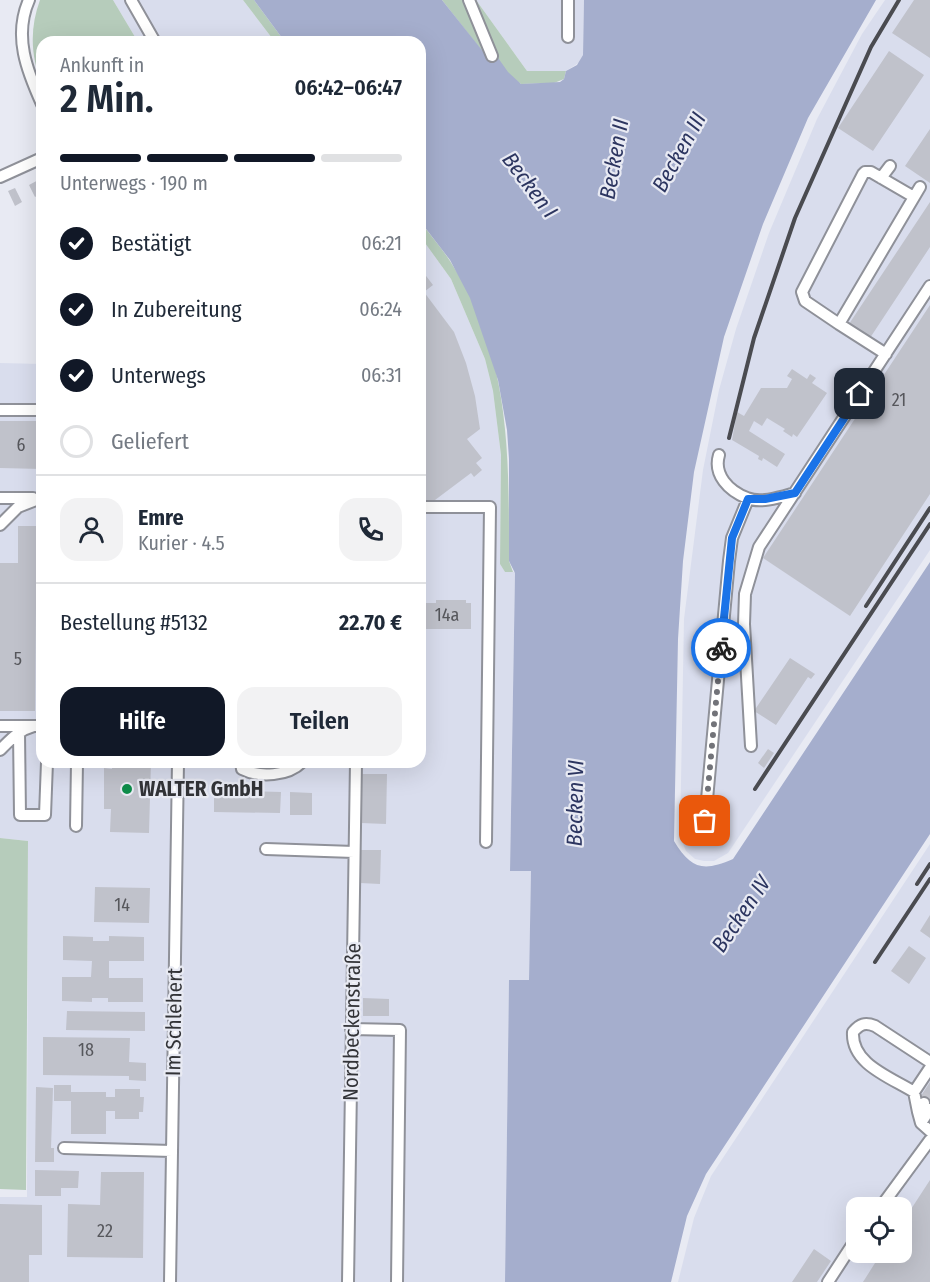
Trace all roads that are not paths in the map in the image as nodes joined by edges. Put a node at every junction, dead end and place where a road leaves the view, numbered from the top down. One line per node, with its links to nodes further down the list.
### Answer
1 (29, 0): 8 (street)
2 (130, 0): 5 (street)
3 (469, 0): 7 (street)
4 (568, 0): 6 (street)
5 (151, 36)
6 (568, 37)
7 (492, 56)
8 (36, 89)
9 (36, 161): 11 (street)
10 (890, 165): 12 (street)
11 (0, 177)
12 (881, 178): 14 (street); 16 (street)
13 (920, 187): 14 (street)
14 (914, 197): 16 (street)
15 (930, 286): 17 (street)
16 (839, 324): 17 (street)
17 (886, 354): 21 (street)
18 (0, 410): 19 (street)
19 (36, 410)
20 (719, 455): 24 (street)
21 (795, 493): 24 (street); 32 (street)
22 (0, 498): 23 (street)
23 (36, 498)
24 (748, 499): 40 (street)
25 (36, 500): 27 (street)
26 (426, 507): 42 (street)
27 (0, 525)
28 (0, 726): 29 (street)
29 (36, 726)
30 (36, 727): 31 (street)
31 (19, 732): 33 (street); 34 (street)
32 (751, 746)
33 (0, 750)
34 (47, 768)
35 (77, 768): 41 (street)
36 (178, 768): 53 (street, Im Schlehert)
37 (242, 768): 38 (street)
38 (295, 768)
39 (356, 768): 44 (street, Nordbeckenstraße)
40 (705, 821)
41 (75, 826)
42 (486, 843)
43 (266, 849): 44 (street)
44 (354, 852): 45 (street, Nordbeckenstraße)
45 (355, 1029): 57 (street, Nordbeckenstraße); 58 (street)
46 (930, 1062): 48 (street)
47 (930, 1068): 48 (street)
48 (914, 1092): 49 (street)
49 (923, 1112): 50 (street)
50 (930, 1131)
51 (930, 1140): 54 (street)
52 (64, 1148): 53 (street)
53 (172, 1151): 56 (street, Im Schlehert)
54 (888, 1197)
55 (846, 1254): 59 (street)
56 (170, 1282)
57 (348, 1282)
58 (397, 1282)
59 (828, 1282)

